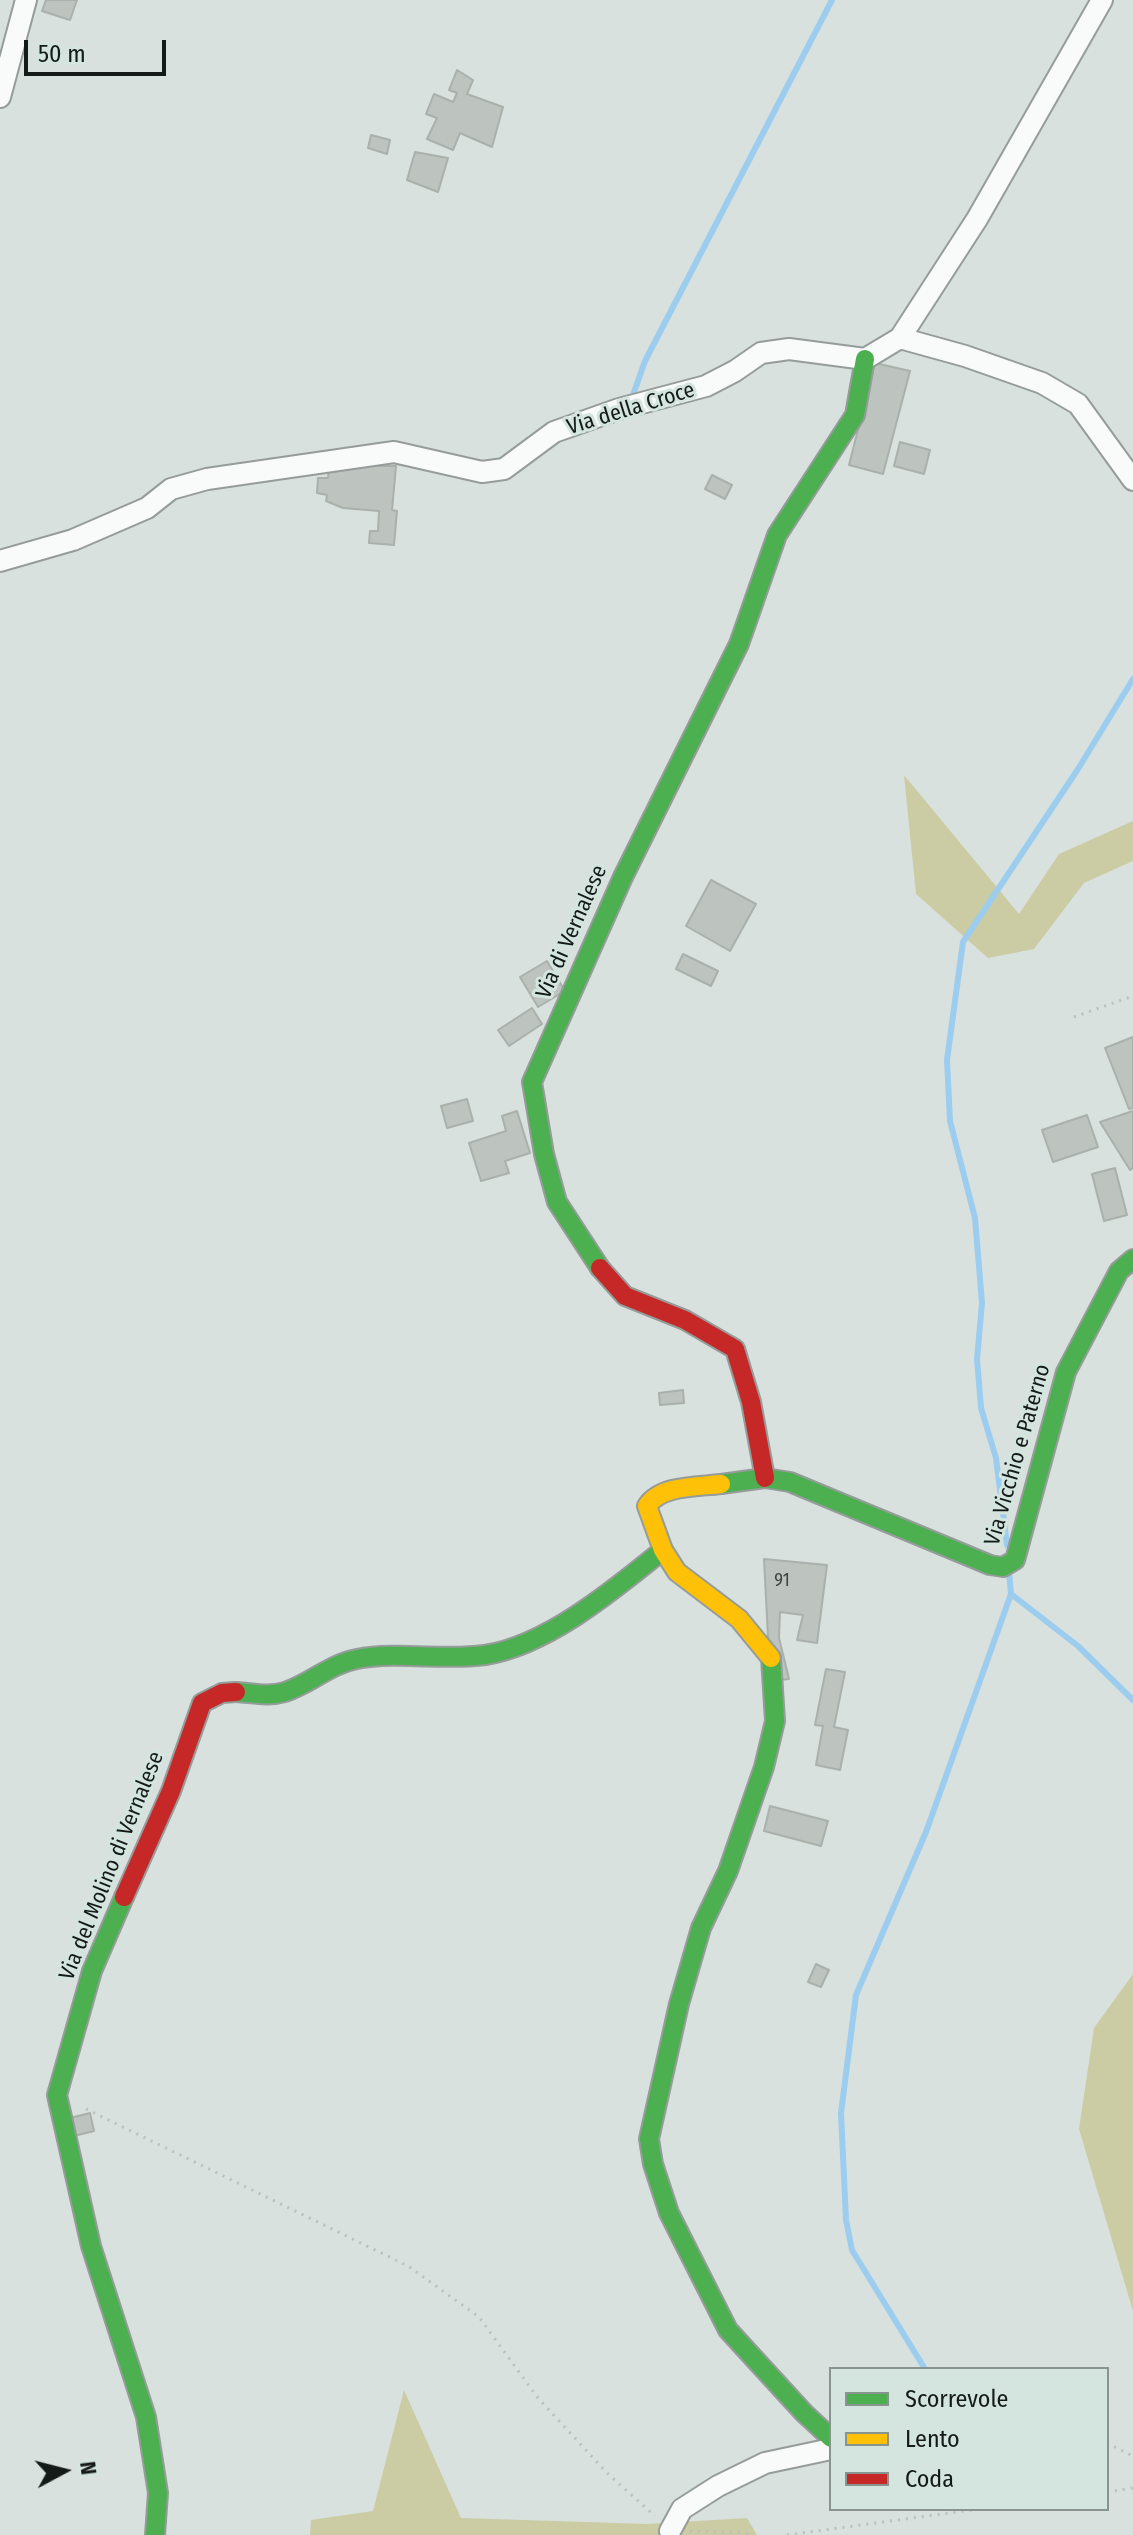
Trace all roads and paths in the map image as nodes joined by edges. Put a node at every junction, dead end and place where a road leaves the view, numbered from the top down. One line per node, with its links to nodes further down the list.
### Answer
1 (26, 0): 3 (street)
2 (1102, 0): 4 (street)
3 (0, 97)
4 (900, 338): 5 (street); 6 (street)
5 (865, 359): 7 (street, Via della Croce); 11 (street, Via di Vernalese)
6 (1133, 480)
7 (0, 561)
8 (1133, 996): 9 (path)
9 (1074, 1017)
10 (1133, 1259): 11 (street, Via Vicchio e Paterno)
11 (765, 1478): 12 (street)
12 (663, 1550): 14 (street); 22 (street, Via del Molino di Vernalese)
13 (85, 2109): 21 (path)
14 (829, 2436)
15 (1109, 2444): 17 (path)
16 (829, 2449): 21 (street)
17 (1133, 2456)
18 (1133, 2488): 19 (path)
19 (1109, 2492)
20 (964, 2511): 24 (path)
21 (670, 2531): 23 (path)
22 (155, 2535)
23 (752, 2535)
24 (787, 2535)

